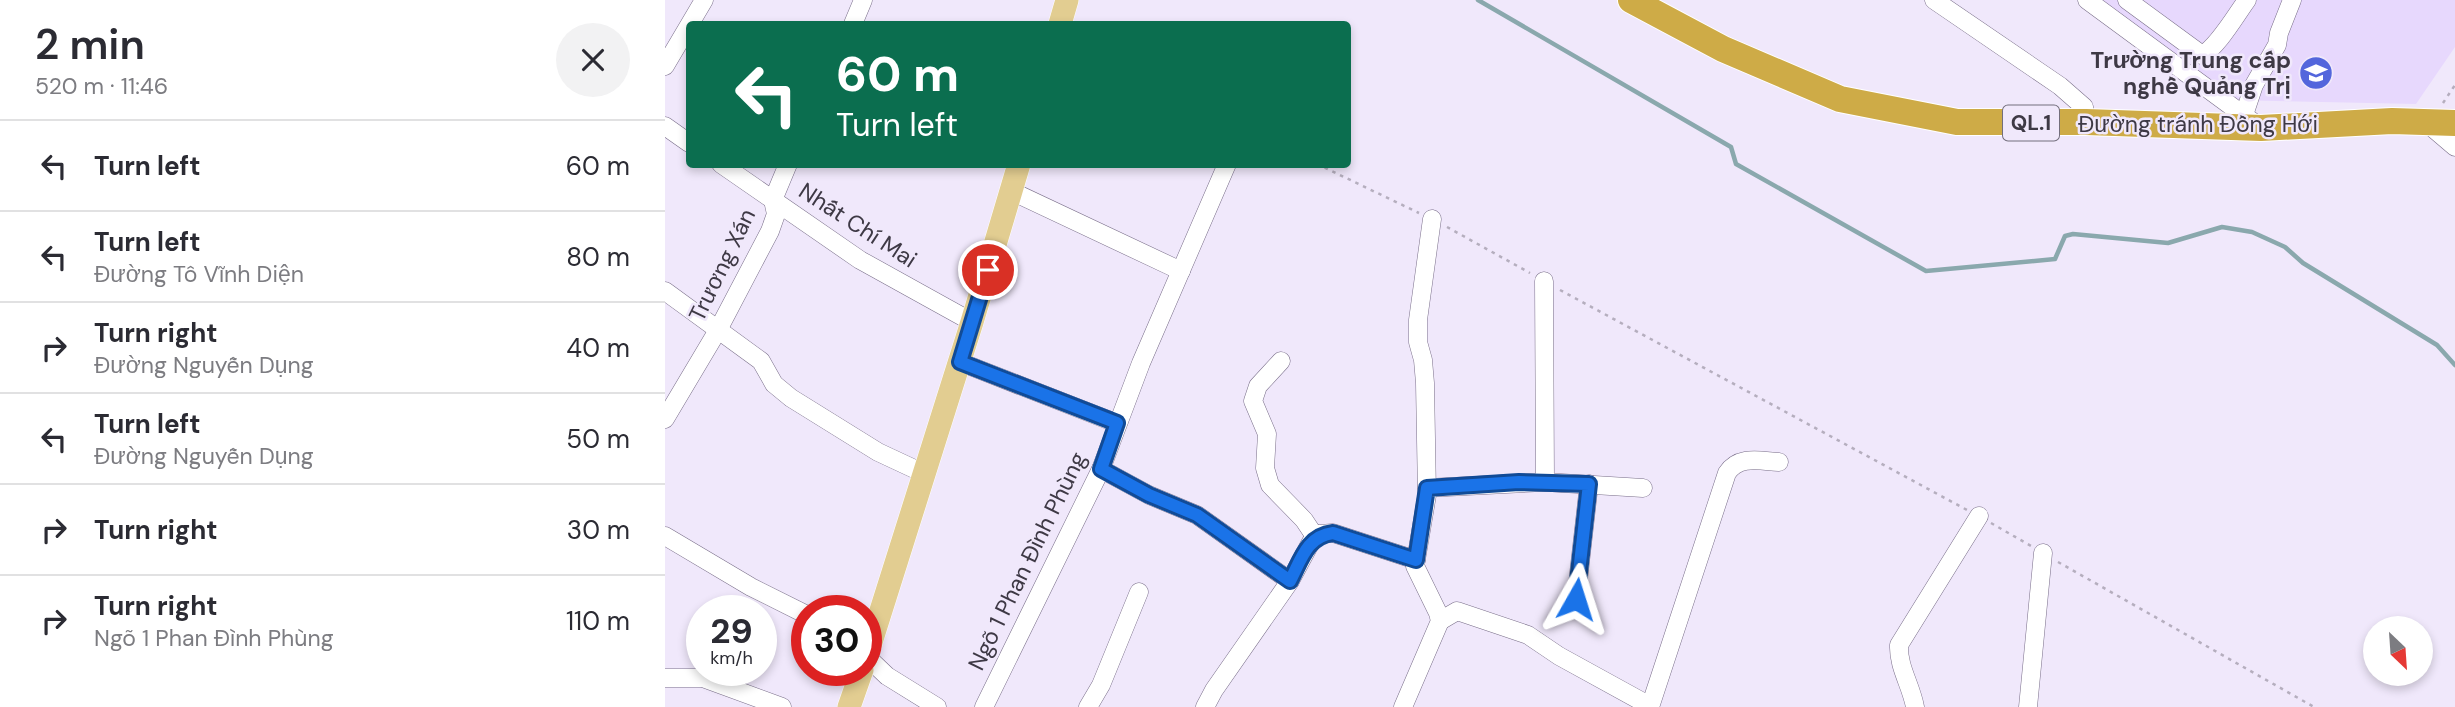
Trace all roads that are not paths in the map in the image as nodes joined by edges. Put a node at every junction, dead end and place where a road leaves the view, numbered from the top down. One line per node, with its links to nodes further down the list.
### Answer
1 (703, 0): 9 (street)
2 (863, 0): 10 (street)
3 (1631, 0): 13 (highway, Đường tránh Đồng Hới / QL.1)
4 (1934, 0): 13 (street)
5 (2087, 0): 14 (street)
6 (2127, 0): 7 (street)
7 (2247, 0)
8 (2293, 0): 14 (street)
9 (694, 21)
10 (854, 21)
11 (684, 46): 12 (street)
12 (665, 66)
13 (2086, 122): 14 (highway, Đường tránh Đồng Hới / QL.1)
14 (2252, 122): 16 (highway, Đường tránh Đồng Hới / QL.1)
15 (2455, 123): 16 (highway, Đường tránh Đồng Hới / QL.1)
16 (2428, 124): 19 (street)
17 (665, 126): 18 (street)
18 (686, 141)
19 (2455, 147)
20 (728, 168): 25 (street, Nhất Chí Mai)
21 (785, 168): 25 (street, Trương Xán)
22 (1018, 168): 24 (main road)
23 (1225, 168): 27 (street, Ngõ 1 Phan Đình Phùng)
24 (1011, 191): 27 (street); 30 (main road)
25 (773, 200): 30 (street, Nhất Chí Mai); 31 (street, Trương Xán)
26 (1432, 219): 41 (street)
27 (1181, 271): 35 (street, Ngõ 1 Phan Đình Phùng)
28 (1544, 281): 39 (street)
29 (665, 291): 31 (street)
30 (972, 322): 33 (main road)
31 (718, 330): 34 (street, Trương Xán); 38 (street)
32 (1281, 361): 45 (street)
33 (960, 362): 35 (street); 38 (main road)
34 (665, 419)
35 (1117, 423): 37 (street, Ngõ 1 Phan Đình Phùng)
36 (1779, 462): 64 (street)
37 (1101, 469): 48 (street); 61 (street, Ngõ 1 Phan Đình Phùng)
38 (923, 473): 51 (main road)
39 (1545, 482): 40 (street); 41 (street)
40 (1589, 484): 42 (street); 50 (street)
41 (1427, 488): 47 (street)
42 (1643, 488)
43 (1979, 516): 65 (street)
44 (665, 536): 52 (street)
45 (1316, 538): 47 (street); 48 (street)
46 (2043, 553): 66 (street)
47 (1416, 560): 53 (street)
48 (1290, 581): 63 (street)
49 (1139, 592): 62 (street)
50 (1576, 599)
51 (882, 605)
52 (791, 607)
53 (1440, 621): 57 (street); 64 (street)
54 (882, 671): 60 (street)
55 (665, 678): 58 (street)
56 (856, 686): 59 (main road)
57 (1411, 704)
58 (782, 707)
59 (849, 707)
60 (937, 707)
61 (984, 707)
62 (1088, 707)
63 (1205, 707)
64 (1650, 707)
65 (1915, 707)
66 (2028, 707)

